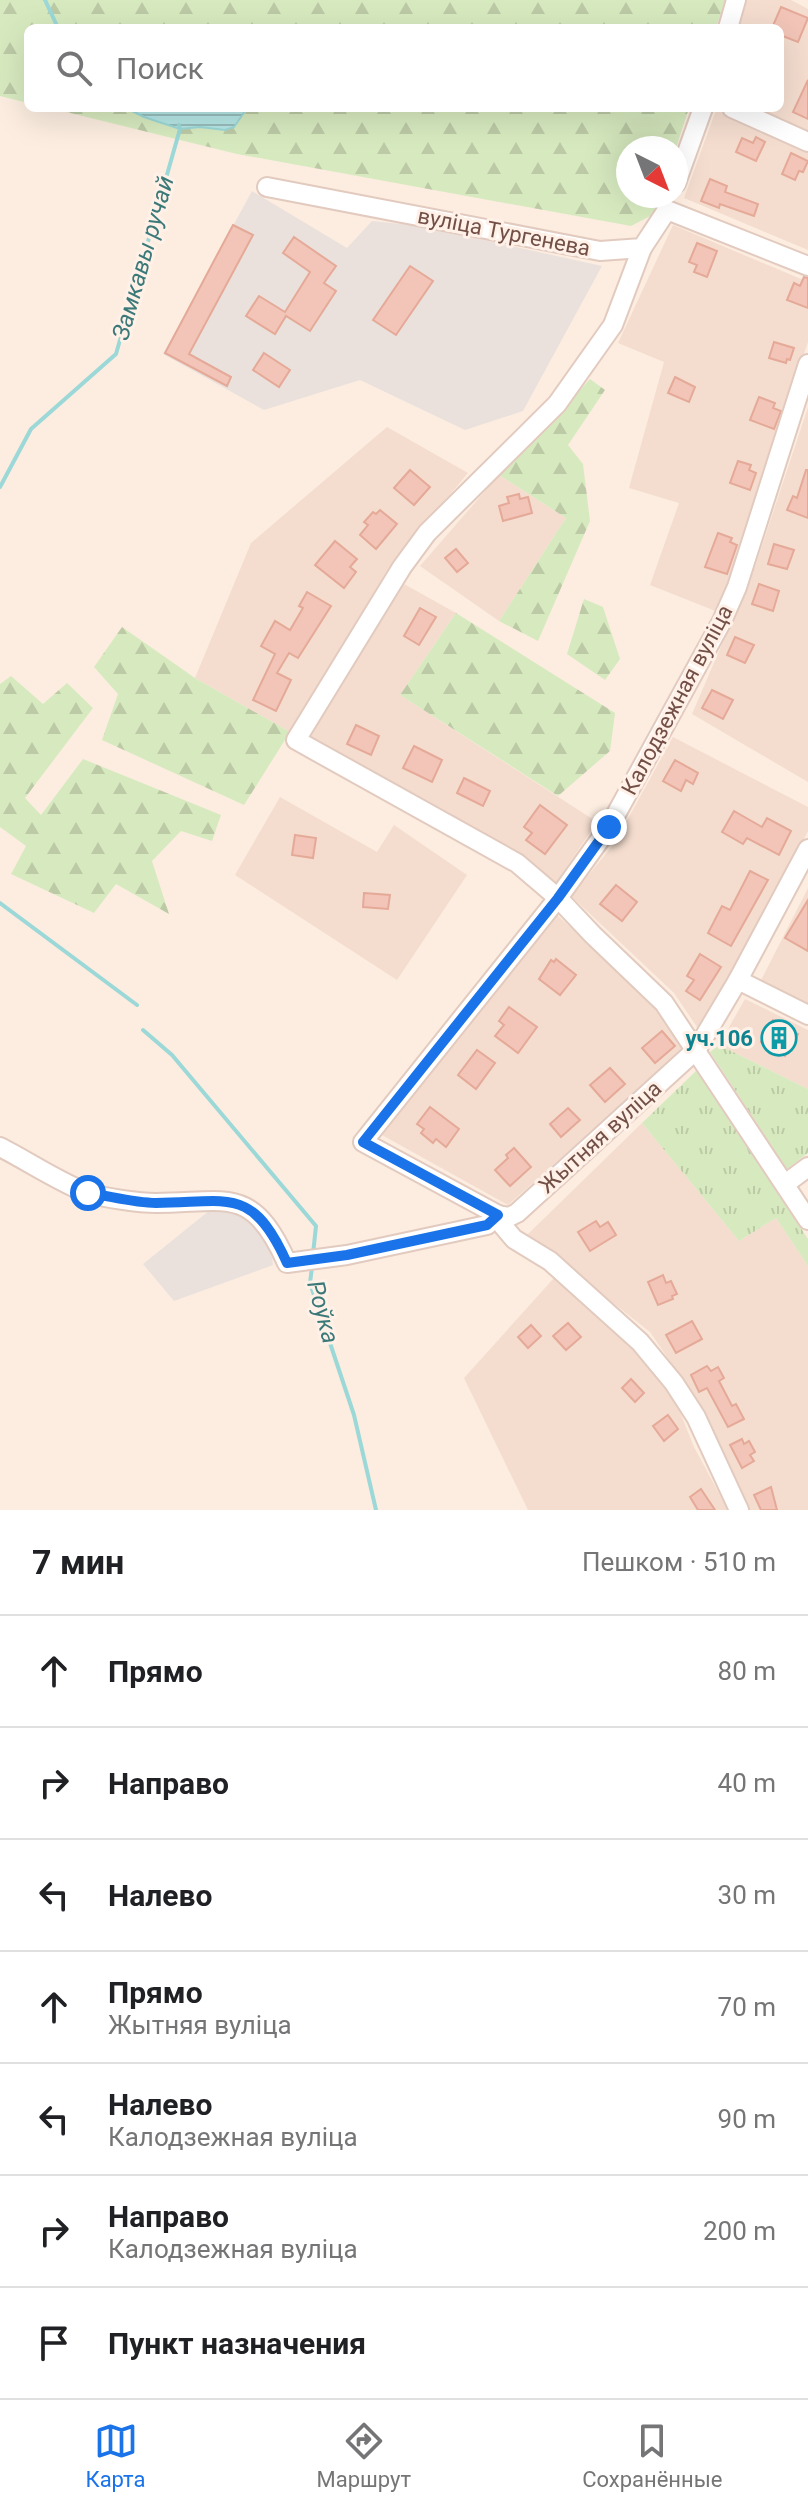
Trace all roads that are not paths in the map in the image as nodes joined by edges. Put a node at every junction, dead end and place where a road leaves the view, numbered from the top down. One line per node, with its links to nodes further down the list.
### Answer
1 (736, 0): 2 (street)
2 (729, 24)
3 (702, 112): 6 (street)
4 (741, 112): 5 (street)
5 (808, 142)
6 (688, 150)
7 (267, 187): 10 (street, вуліца Тургенева)
8 (666, 208): 10 (street)
9 (680, 208): 11 (street)
10 (642, 248): 14 (street)
11 (808, 266)
12 (808, 364): 14 (street, Калодзежная вуліца)
13 (808, 849): 15 (street, Жытняя вуліца)
14 (558, 898): 17 (street); 21 (street, Калодзежная вуліца)
15 (738, 980): 16 (street); 17 (street, Жытняя вуліца)
16 (808, 1015)
17 (697, 1049): 20 (street); 21 (street, Жытняя вуліца)
18 (0, 1147): 21 (street, Жытняя вуліца)
19 (808, 1167): 20 (street)
20 (785, 1184): 22 (street)
21 (498, 1215): 23 (street)
22 (808, 1220)
23 (739, 1510)

